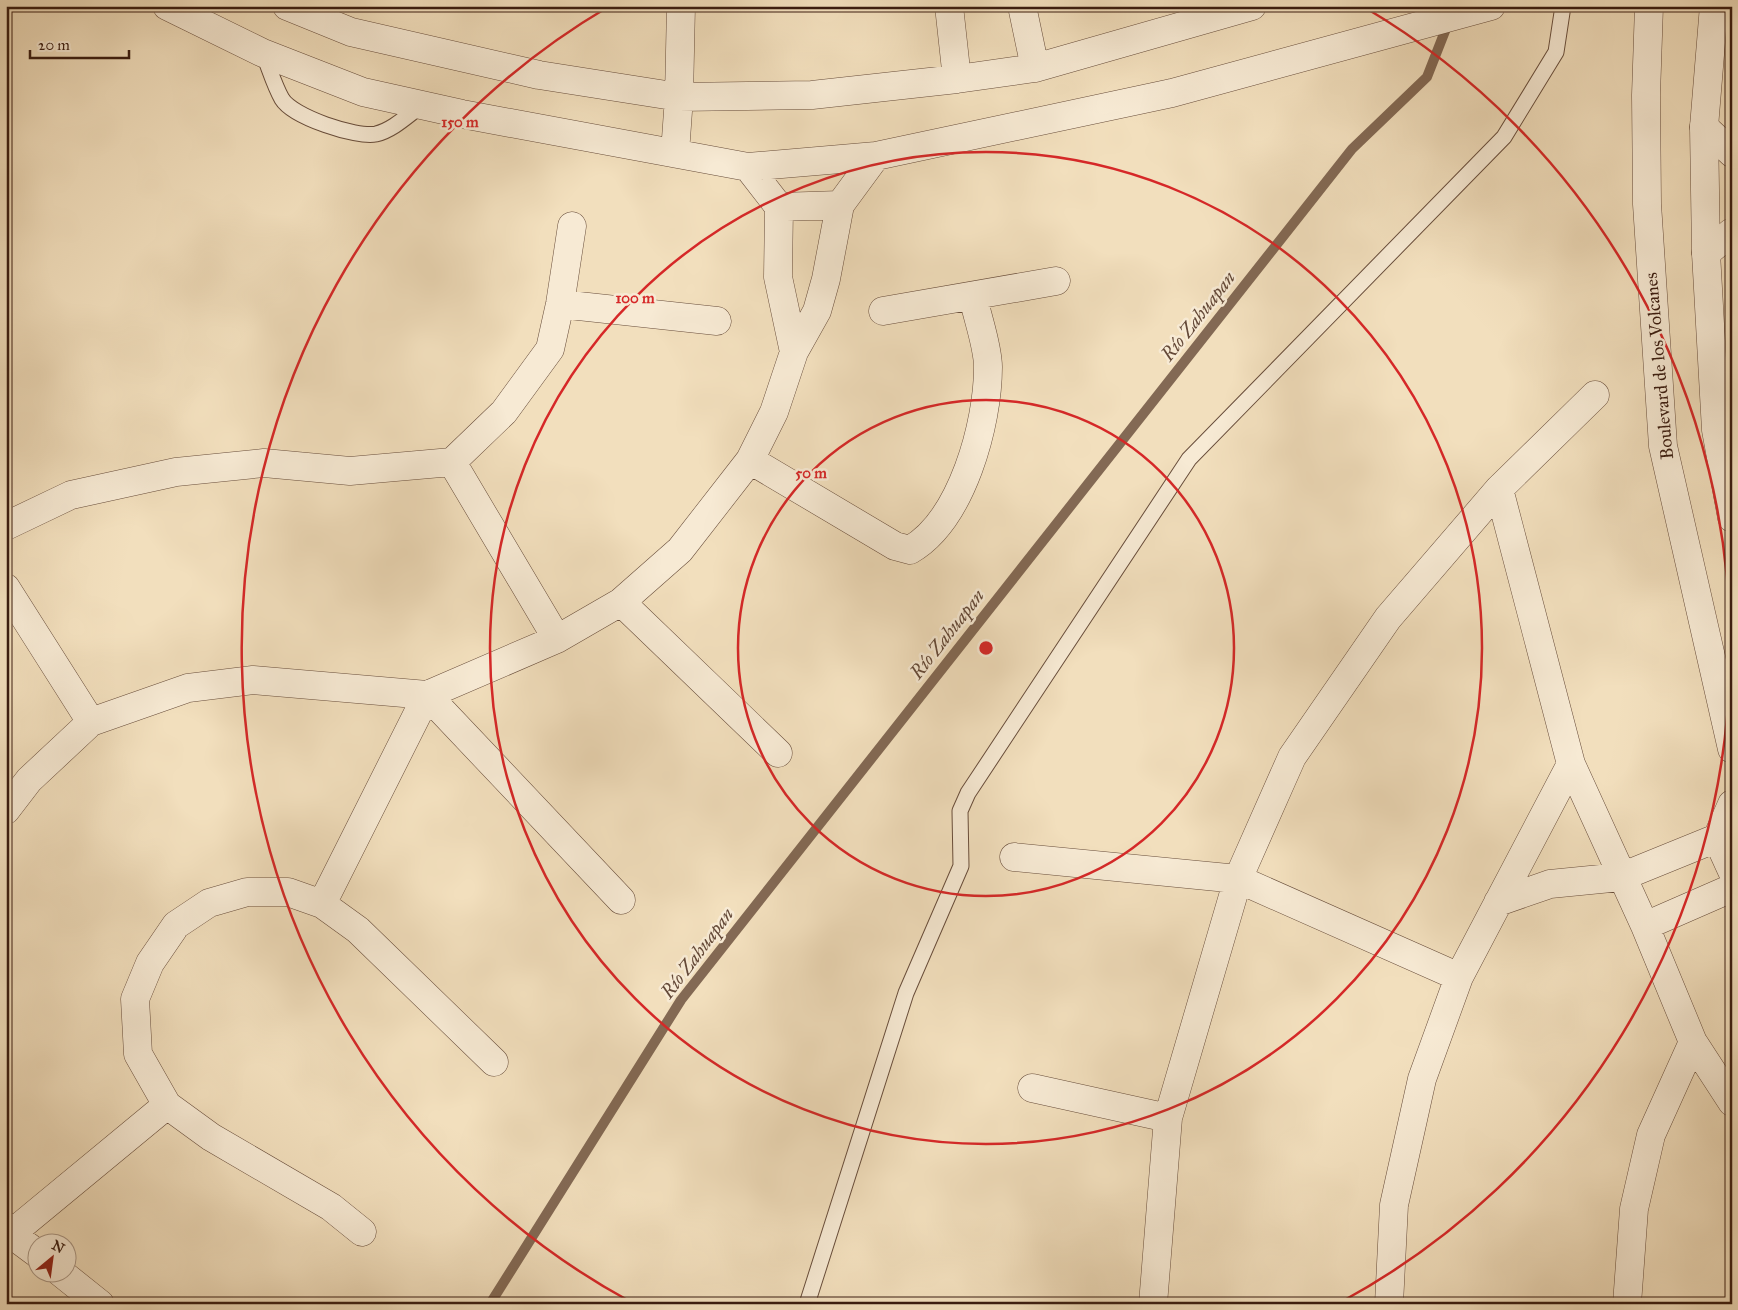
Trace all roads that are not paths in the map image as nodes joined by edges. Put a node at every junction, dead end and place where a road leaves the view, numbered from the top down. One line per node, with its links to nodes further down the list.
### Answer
1 (167, 6): 11 (street)
2 (287, 6): 14 (street)
3 (681, 6): 14 (street)
4 (949, 6): 13 (street)
5 (1022, 6): 12 (street)
6 (1252, 6): 12 (street)
7 (1563, 6): 70 (lane)
8 (1649, 6): 43 (street, Boulevard de los Volcanes)
9 (1714, 6): 16 (street)
10 (1489, 7): 19 (street)
11 (263, 52): 15 (street); 15 (lane)
12 (1035, 68): 13 (street)
13 (957, 79): 14 (street)
14 (679, 97): 17 (street)
15 (422, 105): 17 (street)
16 (1704, 127): 18 (street); 25 (street)
17 (674, 153): 20 (street)
18 (1732, 153)
19 (876, 156): 20 (street); 21 (street)
20 (748, 167): 22 (street)
21 (840, 205): 22 (street); 31 (street)
22 (779, 207): 31 (street)
23 (572, 226): 28 (street)
24 (1732, 232): 25 (street)
25 (1706, 253): 36 (street)
26 (1056, 281): 27 (street)
27 (973, 296): 29 (street); 33 (street)
28 (560, 304): 30 (street); 34 (street)
29 (883, 311)
30 (717, 321)
31 (794, 352): 33 (street)
32 (1595, 395): 35 (street)
33 (750, 460): 39 (street)
34 (452, 462): 37 (street); 40 (street)
35 (1499, 489): 45 (street); 52 (street)
36 (1732, 518)
37 (6, 526)
38 (6, 588): 42 (street)
39 (621, 602): 40 (street); 44 (street)
40 (557, 639): 41 (street)
41 (427, 695): 42 (street); 54 (street); 56 (street)
42 (91, 722): 47 (street)
43 (1732, 749)
44 (778, 753)
45 (1571, 764): 51 (street); 55 (street)
46 (1732, 804): 48 (street)
47 (6, 810)
48 (1717, 838): 50 (street); 51 (street)
49 (1014, 857): 52 (street)
50 (1732, 871)
51 (1622, 877): 55 (street); 57 (street)
52 (1238, 879): 58 (street); 64 (street)
53 (1732, 888): 57 (street)
54 (621, 900)
55 (1498, 902): 58 (street)
56 (322, 904): 60 (street); 63 (street)
57 (1645, 926): 59 (street)
58 (1459, 977): 72 (street)
59 (1693, 1042): 62 (street); 73 (street)
60 (494, 1062)
61 (1032, 1088): 64 (street)
62 (1732, 1102)
63 (167, 1106): 65 (street); 66 (street)
64 (1168, 1118): 71 (street)
65 (362, 1232)
66 (8, 1233): 67 (street)
67 (28, 1247)
68 (72, 1282): 69 (street)
69 (100, 1304)
70 (807, 1304)
71 (1152, 1304)
72 (1388, 1304)
73 (1627, 1304)

